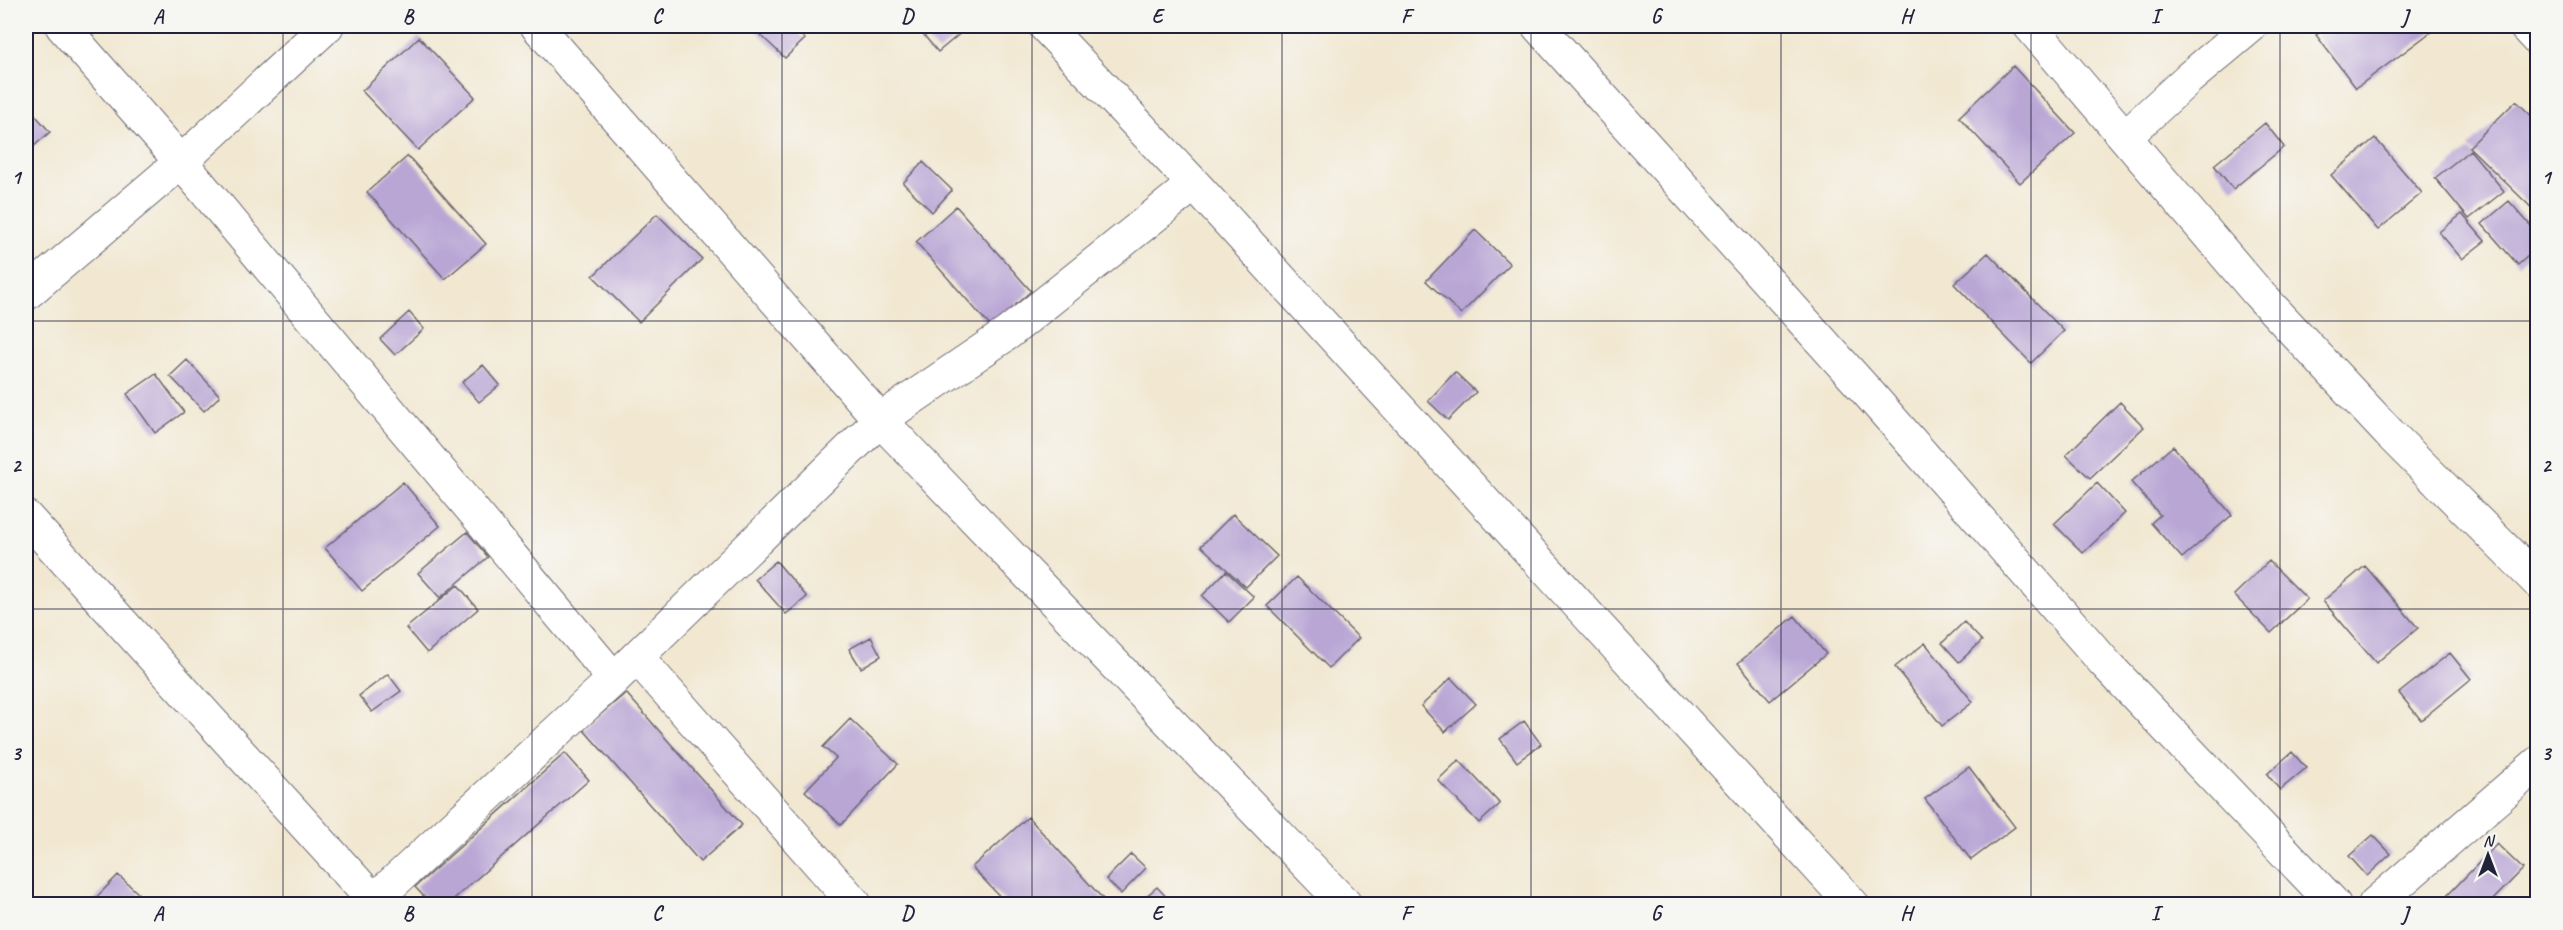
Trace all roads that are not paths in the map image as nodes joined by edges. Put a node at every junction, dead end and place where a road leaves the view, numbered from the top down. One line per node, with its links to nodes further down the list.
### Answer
1 (62, 26): 11 (street)
2 (327, 26): 11 (street)
3 (537, 26): 14 (street)
4 (1045, 26): 12 (street)
5 (1538, 26): 23 (street)
6 (2030, 26): 10 (street)
7 (2251, 26): 10 (street)
8 (2525, 26): 9 (street)
9 (2538, 40)
10 (2126, 136): 16 (street)
11 (181, 162): 13 (street); 17 (street)
12 (1194, 184): 14 (street); 22 (street)
13 (26, 294)
14 (880, 420): 17 (street); 21 (street)
15 (26, 517): 19 (street)
16 (2538, 582)
17 (625, 668): 19 (street); 20 (street)
18 (2538, 763): 24 (street)
19 (372, 903)
20 (855, 904)
21 (1345, 904)
22 (1852, 904)
23 (2334, 904)
24 (2375, 904)

